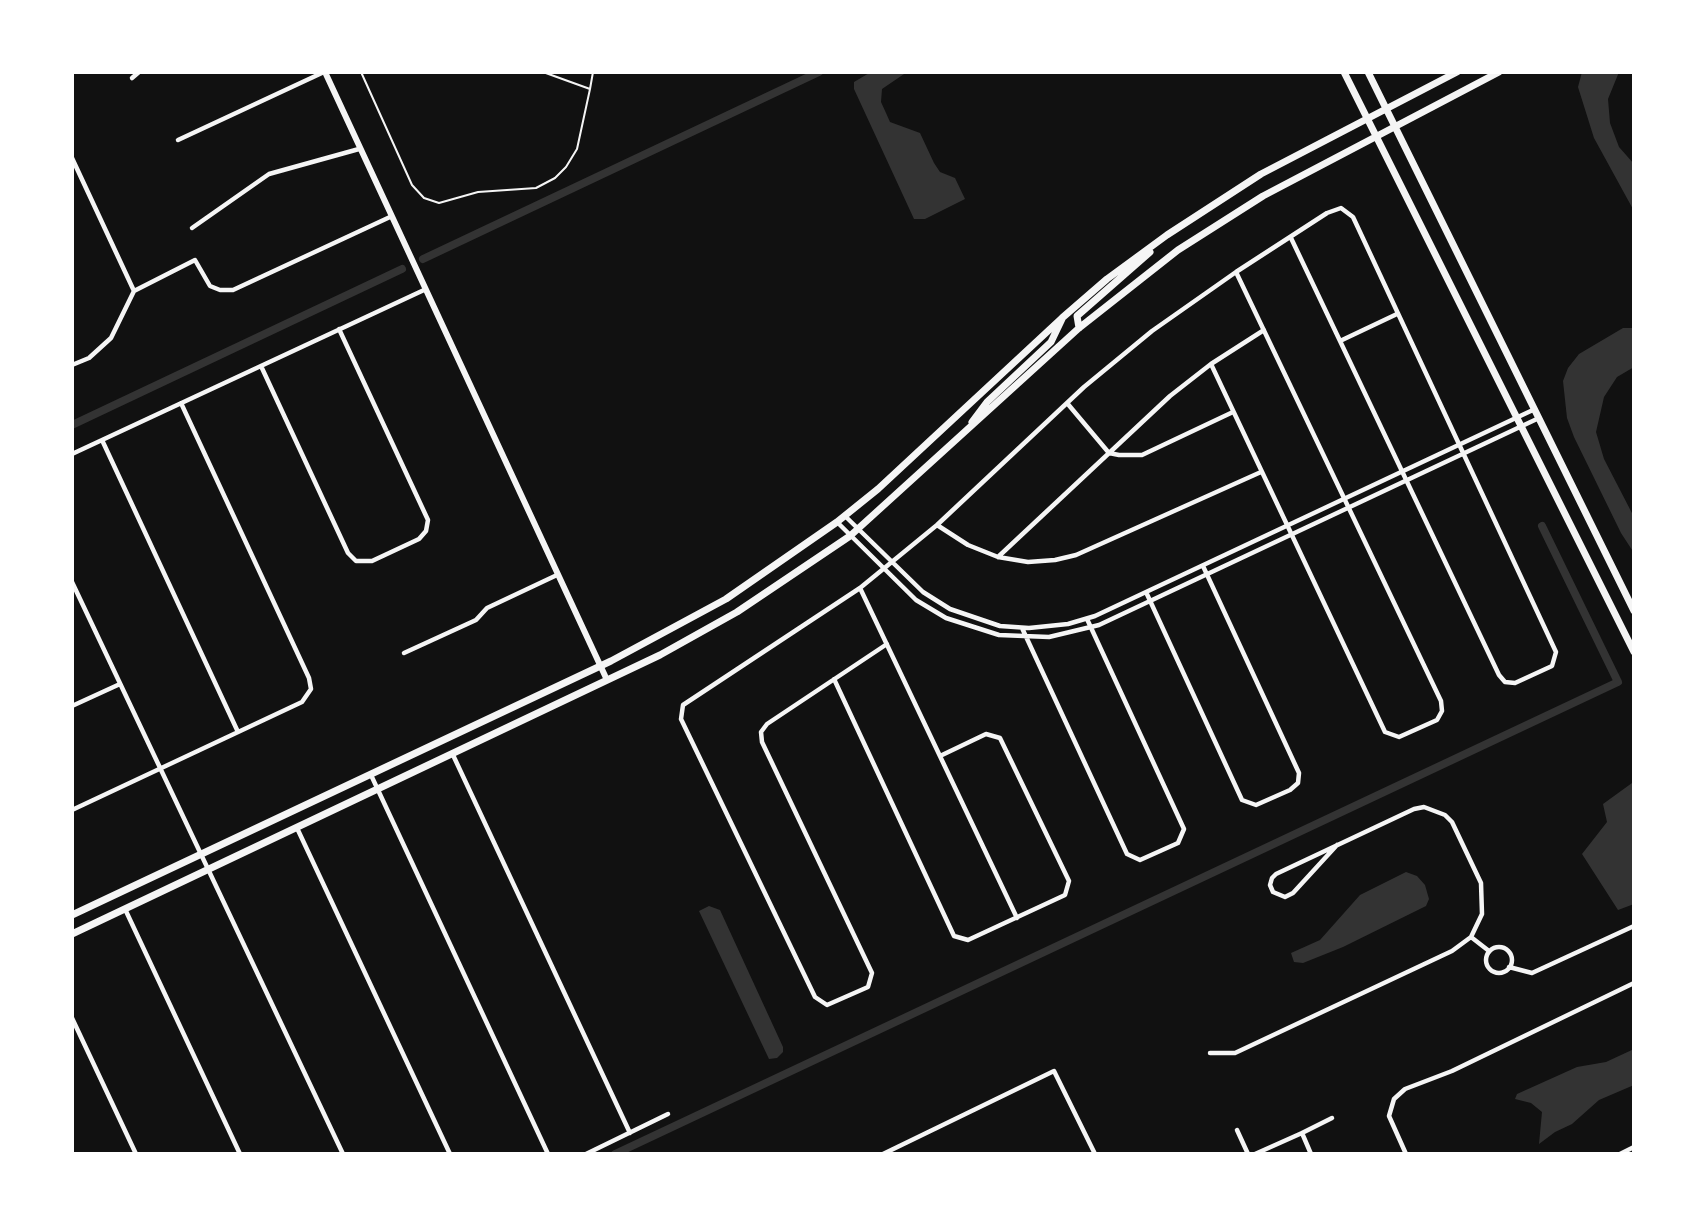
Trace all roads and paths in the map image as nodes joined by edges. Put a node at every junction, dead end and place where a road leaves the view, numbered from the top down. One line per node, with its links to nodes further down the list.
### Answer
1 (139, 72): 12 (street)
2 (324, 72): 18 (street); 19 (street)
3 (361, 72): 13 (lane)
4 (543, 72): 13 (lane)
5 (593, 72): 13 (lane)
6 (678, 72): 7 (lane)
7 (687, 72)
8 (1344, 72): 15 (main road)
9 (1368, 72): 14 (main road)
10 (1457, 72): 14 (main road)
11 (1499, 72): 16 (main road)
12 (132, 78)
13 (590, 89)
14 (1386, 108): 15 (main road); 16 (main road)
15 (1367, 118): 17 (main road); 23 (main road)
16 (1395, 127): 17 (main road); 39 (main road)
17 (1376, 136): 30 (main road); 41 (main road)
18 (177, 140)
19 (359, 149): 21 (street); 22 (street)
20 (72, 158): 27 (street)
21 (390, 217): 26 (street); 27 (street)
22 (192, 228)
23 (1167, 235): 29 (main road); 30 (main road)
24 (1291, 238): 25 (street); 28 (street); 33 (street)
25 (1236, 272): 32 (street); 37 (street)
26 (424, 290): 31 (street); 66 (street)
27 (134, 291): 35 (street)
28 (1397, 314): 33 (street); 46 (street)
29 (1062, 318): 44 (main road); 55 (main road)
30 (1079, 328): 44 (main road)
31 (339, 329): 36 (street); 36 (street)
32 (1264, 330): 34 (street); 53 (street)
33 (1340, 340): 51 (street)
34 (1211, 364): 40 (street); 47 (street)
35 (72, 365)
36 (261, 366): 38 (street)
37 (1067, 403): 47 (street); 57 (street)
38 (181, 404): 45 (street); 89 (street)
39 (1535, 410): 41 (street); 42 (main road)
40 (1233, 412): 47 (street); 50 (street)
41 (1518, 418): 43 (main road); 46 (street)
42 (1539, 418): 43 (street); 75 (main road)
43 (1522, 426): 49 (street); 82 (main road)
44 (971, 428): 59 (main road)
45 (102, 440): 48 (street); 89 (street)
46 (1460, 446): 49 (street); 51 (street)
47 (1109, 453): 62 (street)
48 (72, 454)
49 (1464, 455): 52 (street); 52 (street)
50 (1261, 472): 58 (street); 62 (street)
51 (1403, 472): 52 (street); 53 (street)
52 (1407, 481): 54 (street)
53 (1346, 499): 54 (street); 58 (street)
54 (1350, 508): 60 (street); 60 (street)
55 (845, 516): 56 (main road); 59 (street)
56 (837, 522): 61 (street); 84 (main road)
57 (938, 525): 62 (street); 63 (street)
58 (1288, 526): 60 (street); 64 (street)
59 (858, 529): 61 (main road); 63 (street)
60 (1292, 535): 67 (street)
61 (850, 536): 65 (street); 86 (main road)
62 (998, 557)
63 (891, 563): 65 (street); 74 (street)
64 (1203, 566): 67 (street); 70 (street)
65 (883, 570): 69 (street); 77 (street)
66 (557, 575): 83 (street); 84 (street)
67 (1208, 575): 72 (street); 72 (street)
68 (72, 582): 71 (street)
69 (860, 588): 81 (street); 85 (street)
70 (1146, 592): 72 (street); 76 (street)
71 (80, 600): 73 (street); 87 (street)
72 (1150, 601): 79 (street)
73 (74, 603)
74 (955, 611): 77 (street); 78 (street)
75 (1634, 611)
76 (1087, 619): 78 (street); 79 (street)
77 (951, 620): 80 (street)
78 (1022, 628): 80 (street)
79 (1091, 628): 80 (street); 80 (street)
80 (1027, 638)
81 (887, 644): 85 (street); 91 (street)
82 (1634, 652)
83 (404, 653)
84 (601, 666): 86 (street); 93 (main road)
85 (834, 679): 102 (street)
86 (607, 680): 90 (main road)
87 (120, 684): 88 (street); 92 (street)
88 (72, 706)
89 (238, 732): 92 (street)
90 (453, 755): 94 (main road); 114 (street)
91 (940, 756): 102 (street); 102 (street)
92 (159, 769): 95 (street); 98 (street)
93 (371, 775): 94 (street); 98 (main road)
94 (378, 790): 96 (main road); 121 (street)
95 (72, 810)
96 (297, 828): 99 (main road); 120 (street)
97 (1337, 845): 97 (street); 105 (street)
98 (202, 855): 99 (street); 101 (main road)
99 (210, 870): 100 (main road); 119 (street)
100 (125, 909): 104 (main road); 118 (street)
101 (72, 915)
102 (1017, 918)
103 (1634, 926): 107 (street)
104 (72, 934)
105 (1471, 937): 106 (street); 110 (street)
106 (1489, 951): 107 (street); 107 (street)
107 (1509, 967)
108 (1634, 983): 128 (street)
109 (72, 1018): 117 (street)
110 (1210, 1053)
111 (668, 1114): 114 (street)
112 (1332, 1118): 115 (street)
113 (1237, 1130): 125 (street)
114 (630, 1133): 122 (street)
115 (1302, 1133): 126 (street); 127 (street)
116 (1634, 1147): 129 (street)
117 (136, 1154)
118 (240, 1154)
119 (344, 1154)
120 (450, 1154)
121 (548, 1154)
122 (586, 1154)
123 (883, 1154): 124 (street)
124 (1095, 1154)
125 (1248, 1154)
126 (1256, 1154)
127 (1311, 1154)
128 (1406, 1154)
129 (1620, 1154)

